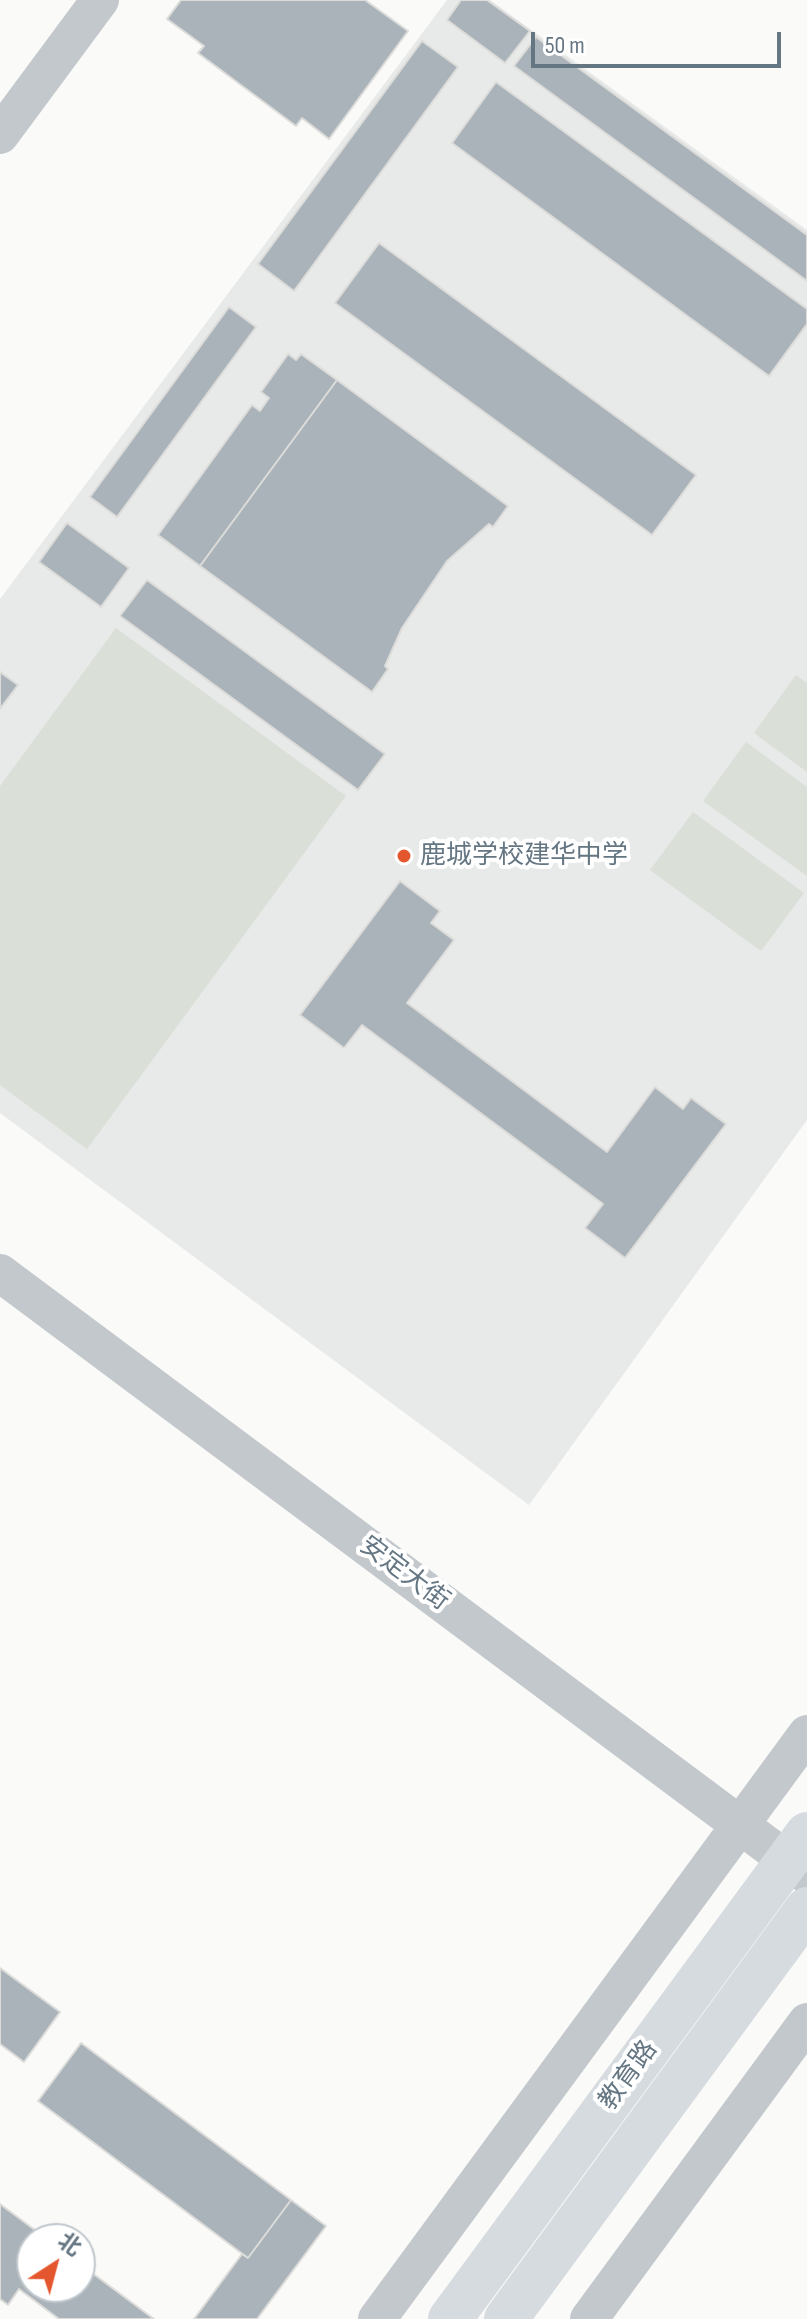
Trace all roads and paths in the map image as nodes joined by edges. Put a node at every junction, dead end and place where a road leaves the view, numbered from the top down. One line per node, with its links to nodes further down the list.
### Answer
1 (100, 0): 2 (street)
2 (0, 135)
3 (0, 1273): 5 (street, 安定大街)
4 (807, 1734): 5 (street)
5 (740, 1825): 6 (street, 安定大街); 9 (street)
6 (801, 1856): 10 (main road, 教育路)
7 (807, 1909): 11 (main road, 教育路)
8 (807, 2022): 12 (street)
9 (377, 2319)
10 (450, 2319)
11 (506, 2319)
12 (589, 2319)

